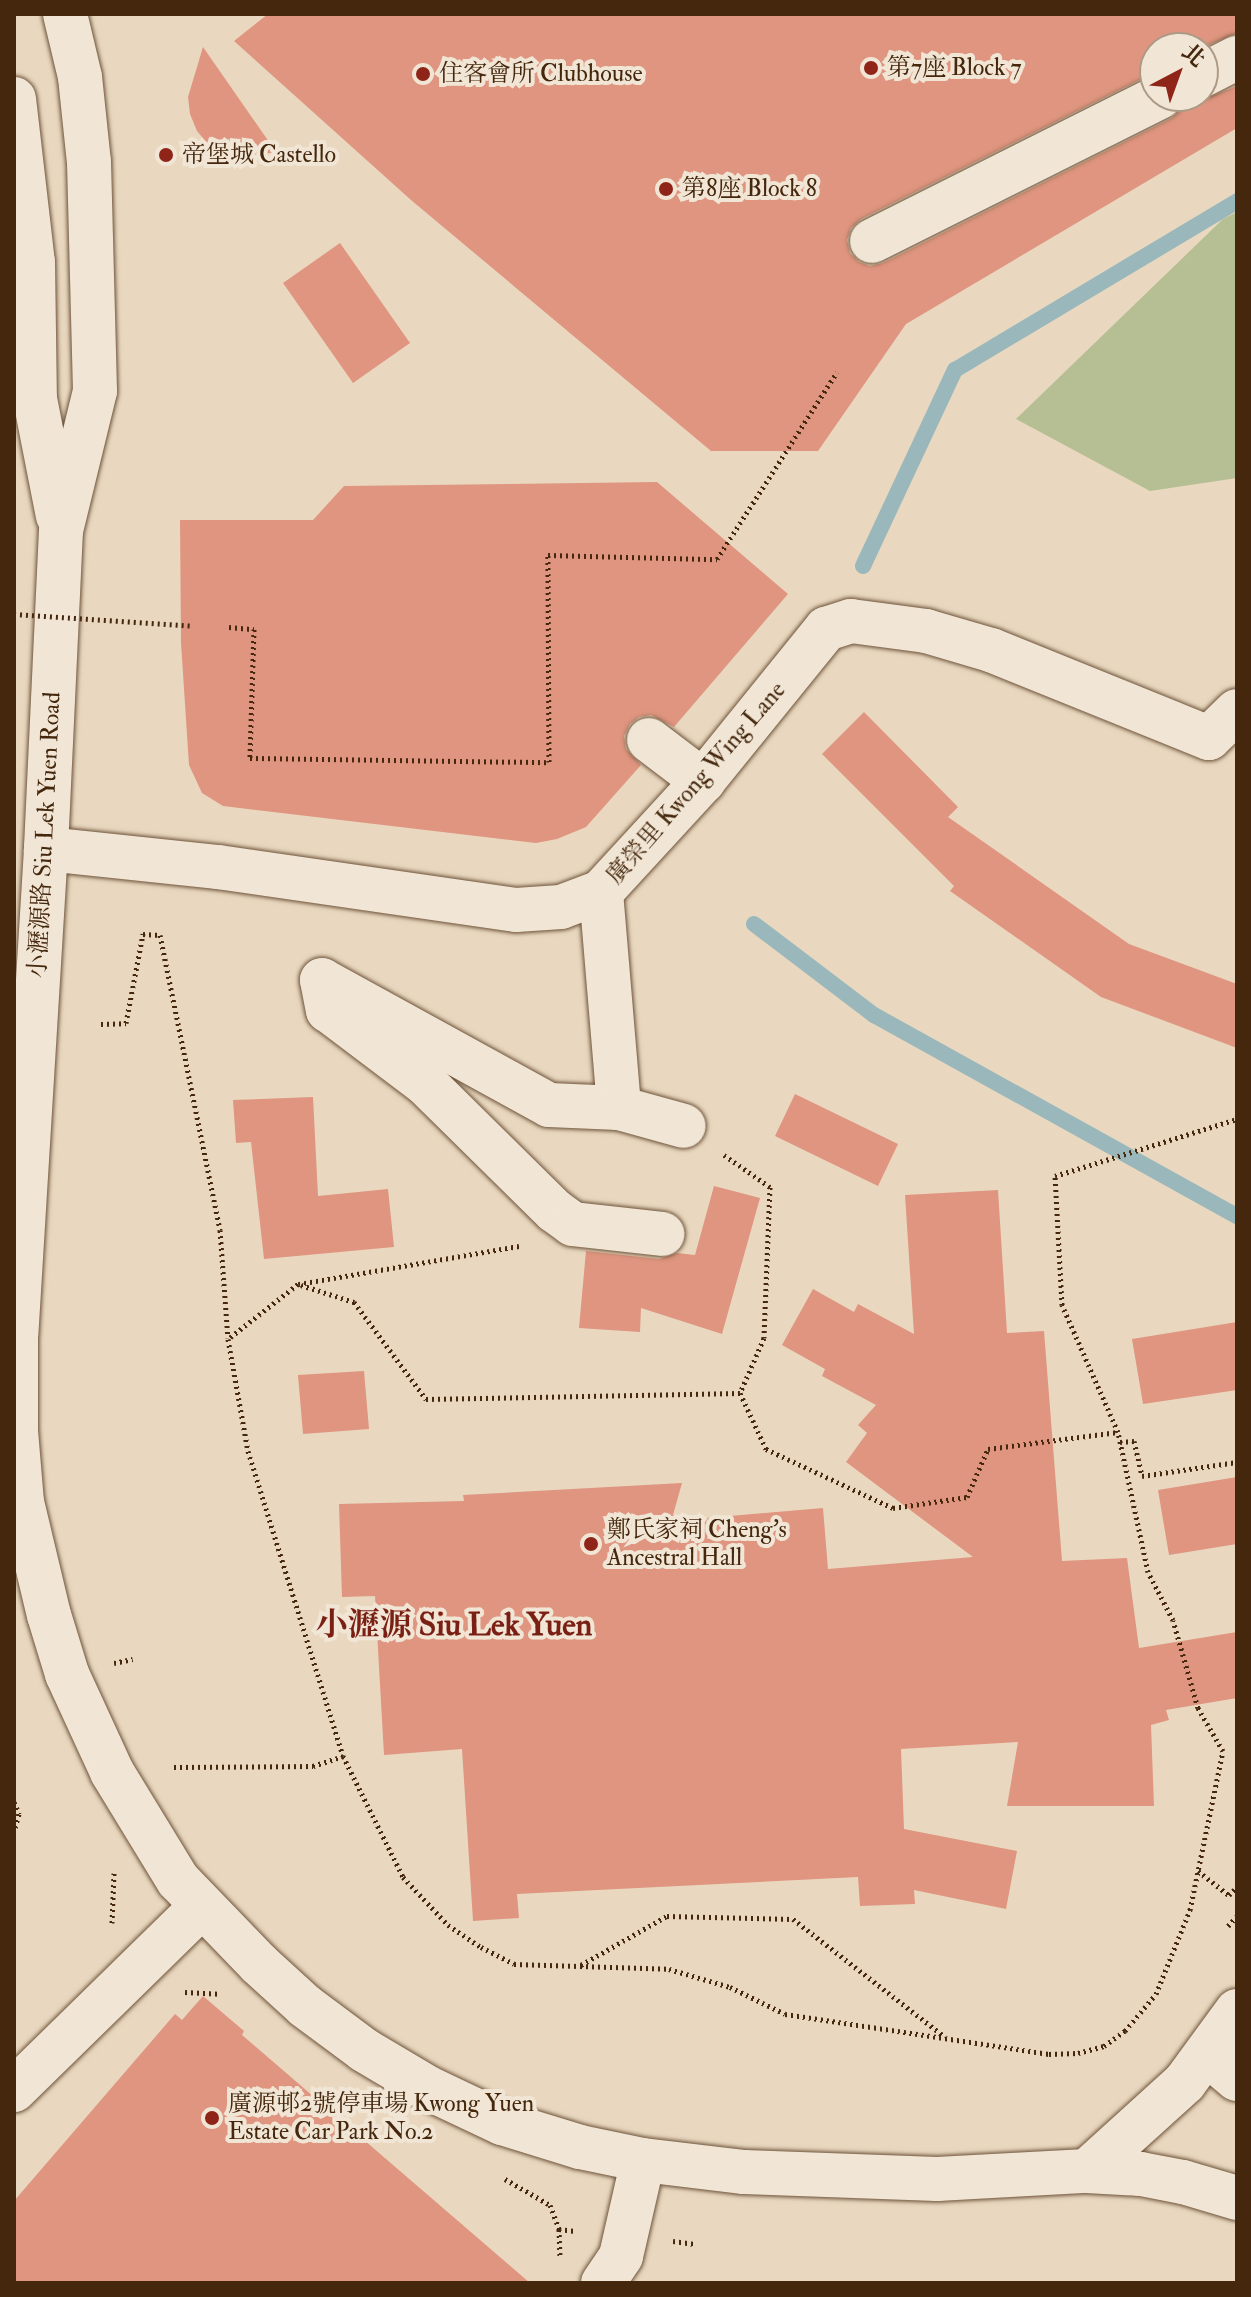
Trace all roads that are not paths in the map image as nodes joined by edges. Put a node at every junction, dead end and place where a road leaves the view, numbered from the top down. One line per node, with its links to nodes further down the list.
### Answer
1 (65, 14): 7 (street, 小瀝源路 Siu Lek Yuen Road)
2 (1237, 58): 3 (street)
3 (1219, 67)
4 (14, 99): 7 (street, 小瀝源路 Siu Lek Yuen Road)
5 (1139, 107): 6 (street)
6 (872, 241)
7 (61, 530): 11 (street, 小瀝源路 Siu Lek Yuen Road)
8 (1228, 732): 10 (street, 廣榮里 Kwong Wing Lane)
9 (649, 740): 10 (street)
10 (703, 781): 12 (street, 廣榮里 Kwong Wing Lane)
11 (46, 849): 12 (street, 廣榮里 Kwong Wing Lane); 16 (street, 小瀝源路 Siu Lek Yuen Road)
12 (601, 892): 13 (street)
13 (619, 1108): 14 (street); 15 (street)
14 (684, 1126)
15 (662, 1234)
16 (15, 1334): 17 (street, 小瀝源路 Siu Lek Yuen Road)
17 (201, 1907): 20 (street); 21 (street, 小瀝源路 Siu Lek Yuen Road)
18 (1237, 2012): 19 (street)
19 (1222, 2066): 22 (street)
20 (17, 2086)
21 (643, 2160): 22 (street, 小瀝源路 Siu Lek Yuen Road); 24 (street)
22 (1087, 2171): 23 (street, 小瀝源路 Siu Lek Yuen Road)
23 (1237, 2198)
24 (603, 2283)

